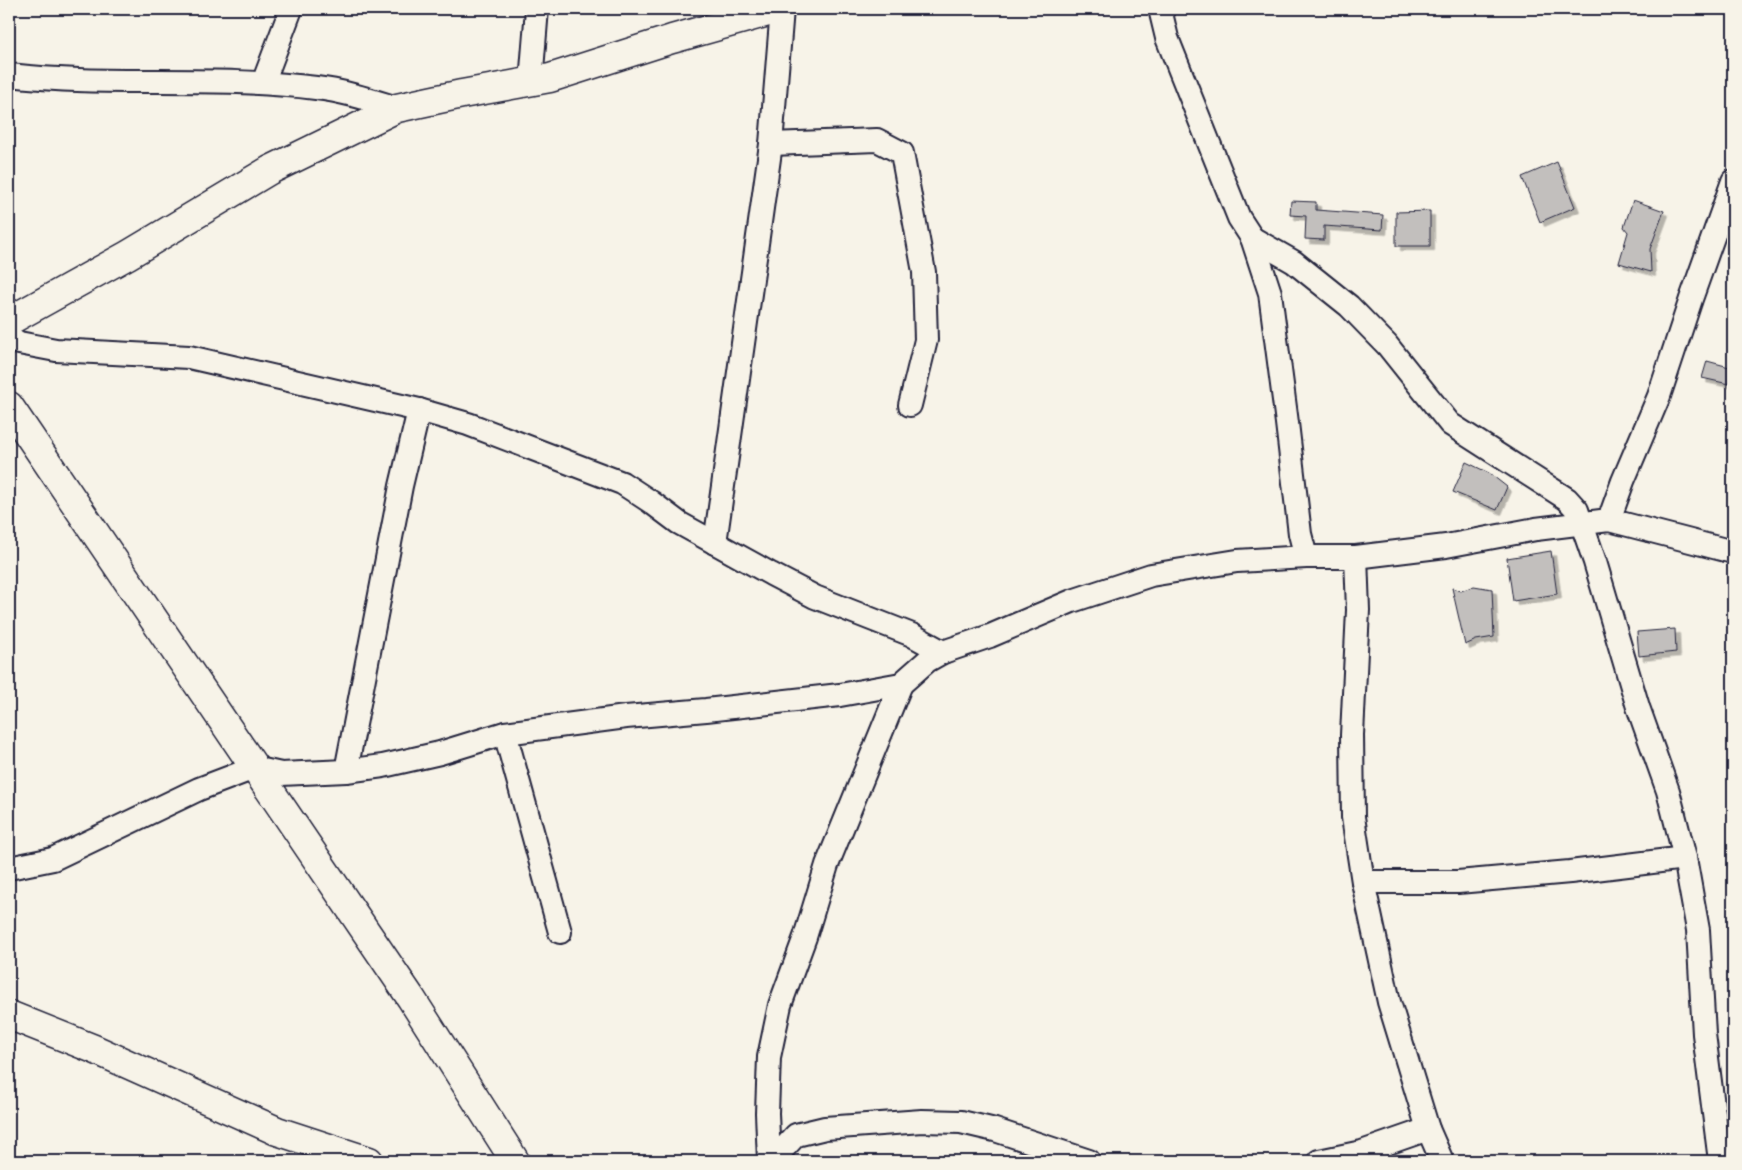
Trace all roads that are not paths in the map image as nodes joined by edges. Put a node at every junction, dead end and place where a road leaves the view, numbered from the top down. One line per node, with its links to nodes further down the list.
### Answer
1 (291, 9): 7 (street)
2 (537, 9): 6 (street)
3 (780, 9): 6 (street); 9 (street)
4 (1160, 9): 11 (street)
5 (9, 75): 7 (street)
6 (531, 82): 8 (street)
7 (262, 83): 8 (street)
8 (397, 108): 12 (street)
9 (772, 144): 14 (street); 19 (street)
10 (1733, 181): 17 (street)
11 (1252, 238): 18 (street); 21 (street)
12 (9, 321)
13 (9, 337): 16 (street)
14 (910, 405)
15 (9, 406): 26 (street)
16 (419, 410): 19 (street); 27 (street)
17 (1609, 520): 18 (street); 20 (street)
18 (1582, 522): 22 (street); 28 (street)
19 (715, 543): 23 (street)
20 (1733, 552)
21 (1306, 557): 22 (street); 23 (street)
22 (1356, 557): 30 (street)
23 (943, 652): 24 (street)
24 (901, 684): 25 (street); 36 (street)
25 (505, 733): 27 (street); 31 (street)
26 (254, 768): 27 (street); 29 (street); 35 (street)
27 (346, 772)
28 (1685, 858): 30 (street); 40 (street)
29 (9, 868)
30 (1363, 882): 33 (street)
31 (560, 932)
32 (9, 1015): 34 (street)
33 (1428, 1129): 38 (street); 39 (street)
34 (369, 1161)
35 (515, 1161)
36 (771, 1161): 37 (street)
37 (1089, 1161)
38 (1319, 1161)
39 (1442, 1161)
40 (1720, 1161)

